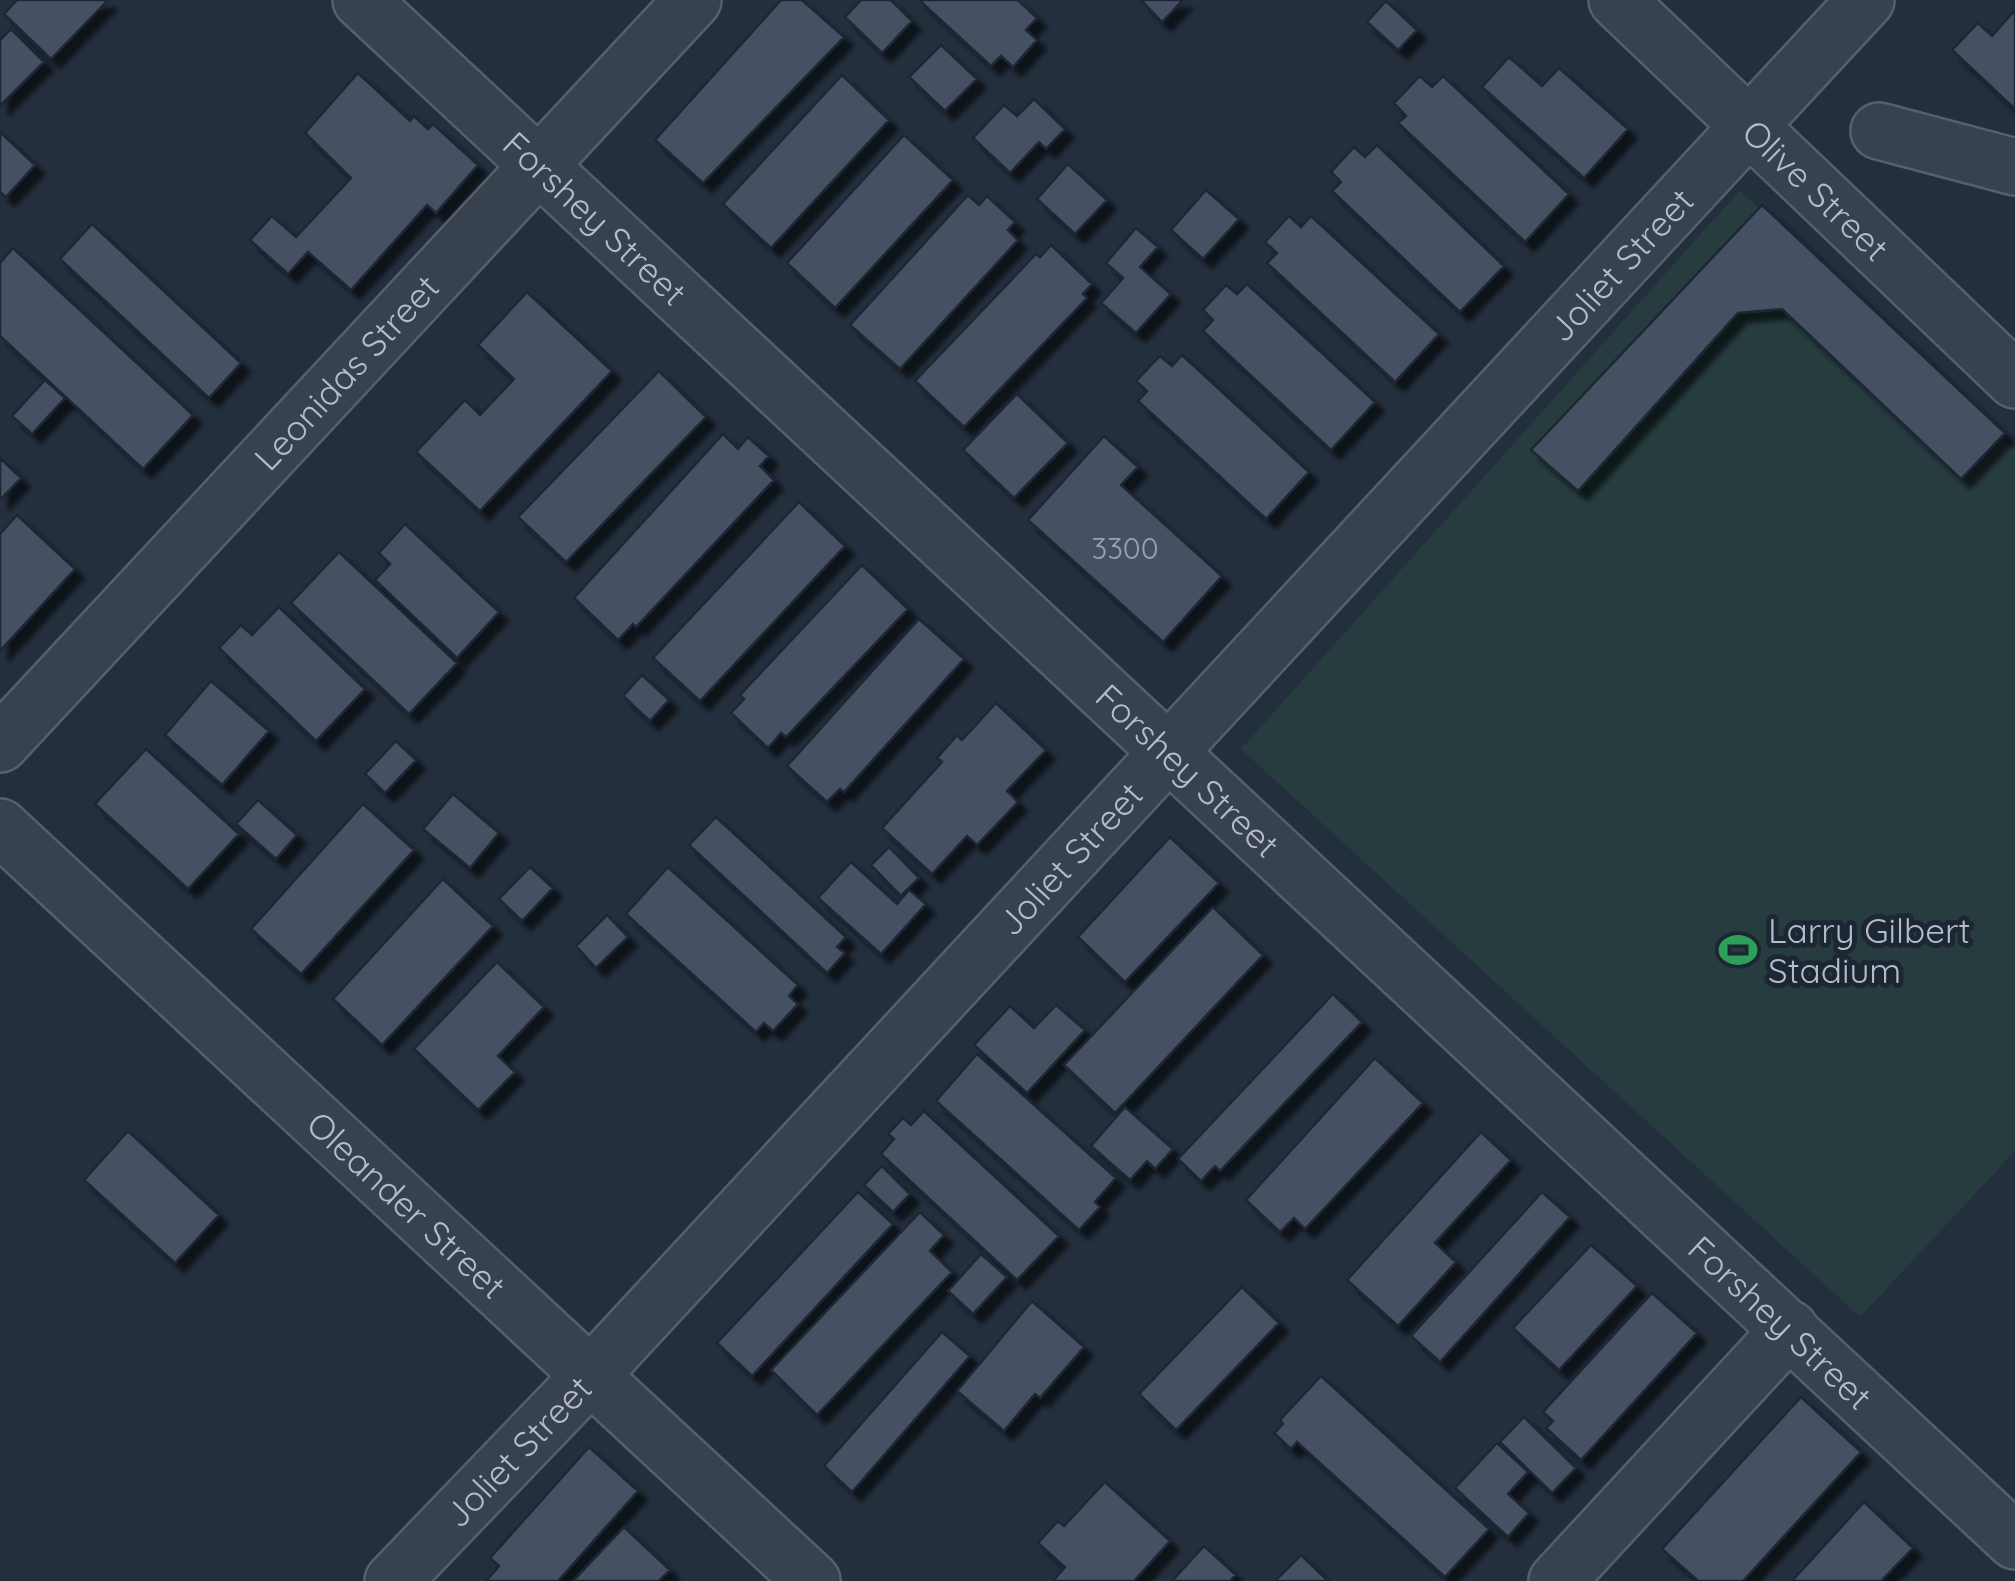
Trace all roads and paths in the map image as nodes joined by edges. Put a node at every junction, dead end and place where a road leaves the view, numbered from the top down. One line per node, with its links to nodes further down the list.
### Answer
1 (361, 0): 7 (street, Forshey Street)
2 (693, 0): 7 (street, Leonidas Street)
3 (1617, 0): 5 (street, Olive Street)
4 (1866, 0): 5 (street, Joliet Street)
5 (1751, 124): 9 (street, Olive Street); 11 (street, Joliet Street)
6 (1879, 130): 8 (street)
7 (537, 165): 10 (street, Leonidas Street); 11 (street, Forshey Street)
8 (2015, 167)
9 (2015, 380)
10 (0, 744)
11 (1170, 750): 13 (street, Forshey Street); 14 (street, Joliet Street)
12 (0, 827): 14 (street, Oleander Street)
13 (1790, 1329): 15 (street, Forshey Street); 18 (street)
14 (589, 1377): 16 (street, Joliet Street); 17 (street, Oleander Street)
15 (2015, 1541)
16 (393, 1581)
17 (812, 1581)
18 (1557, 1581)

